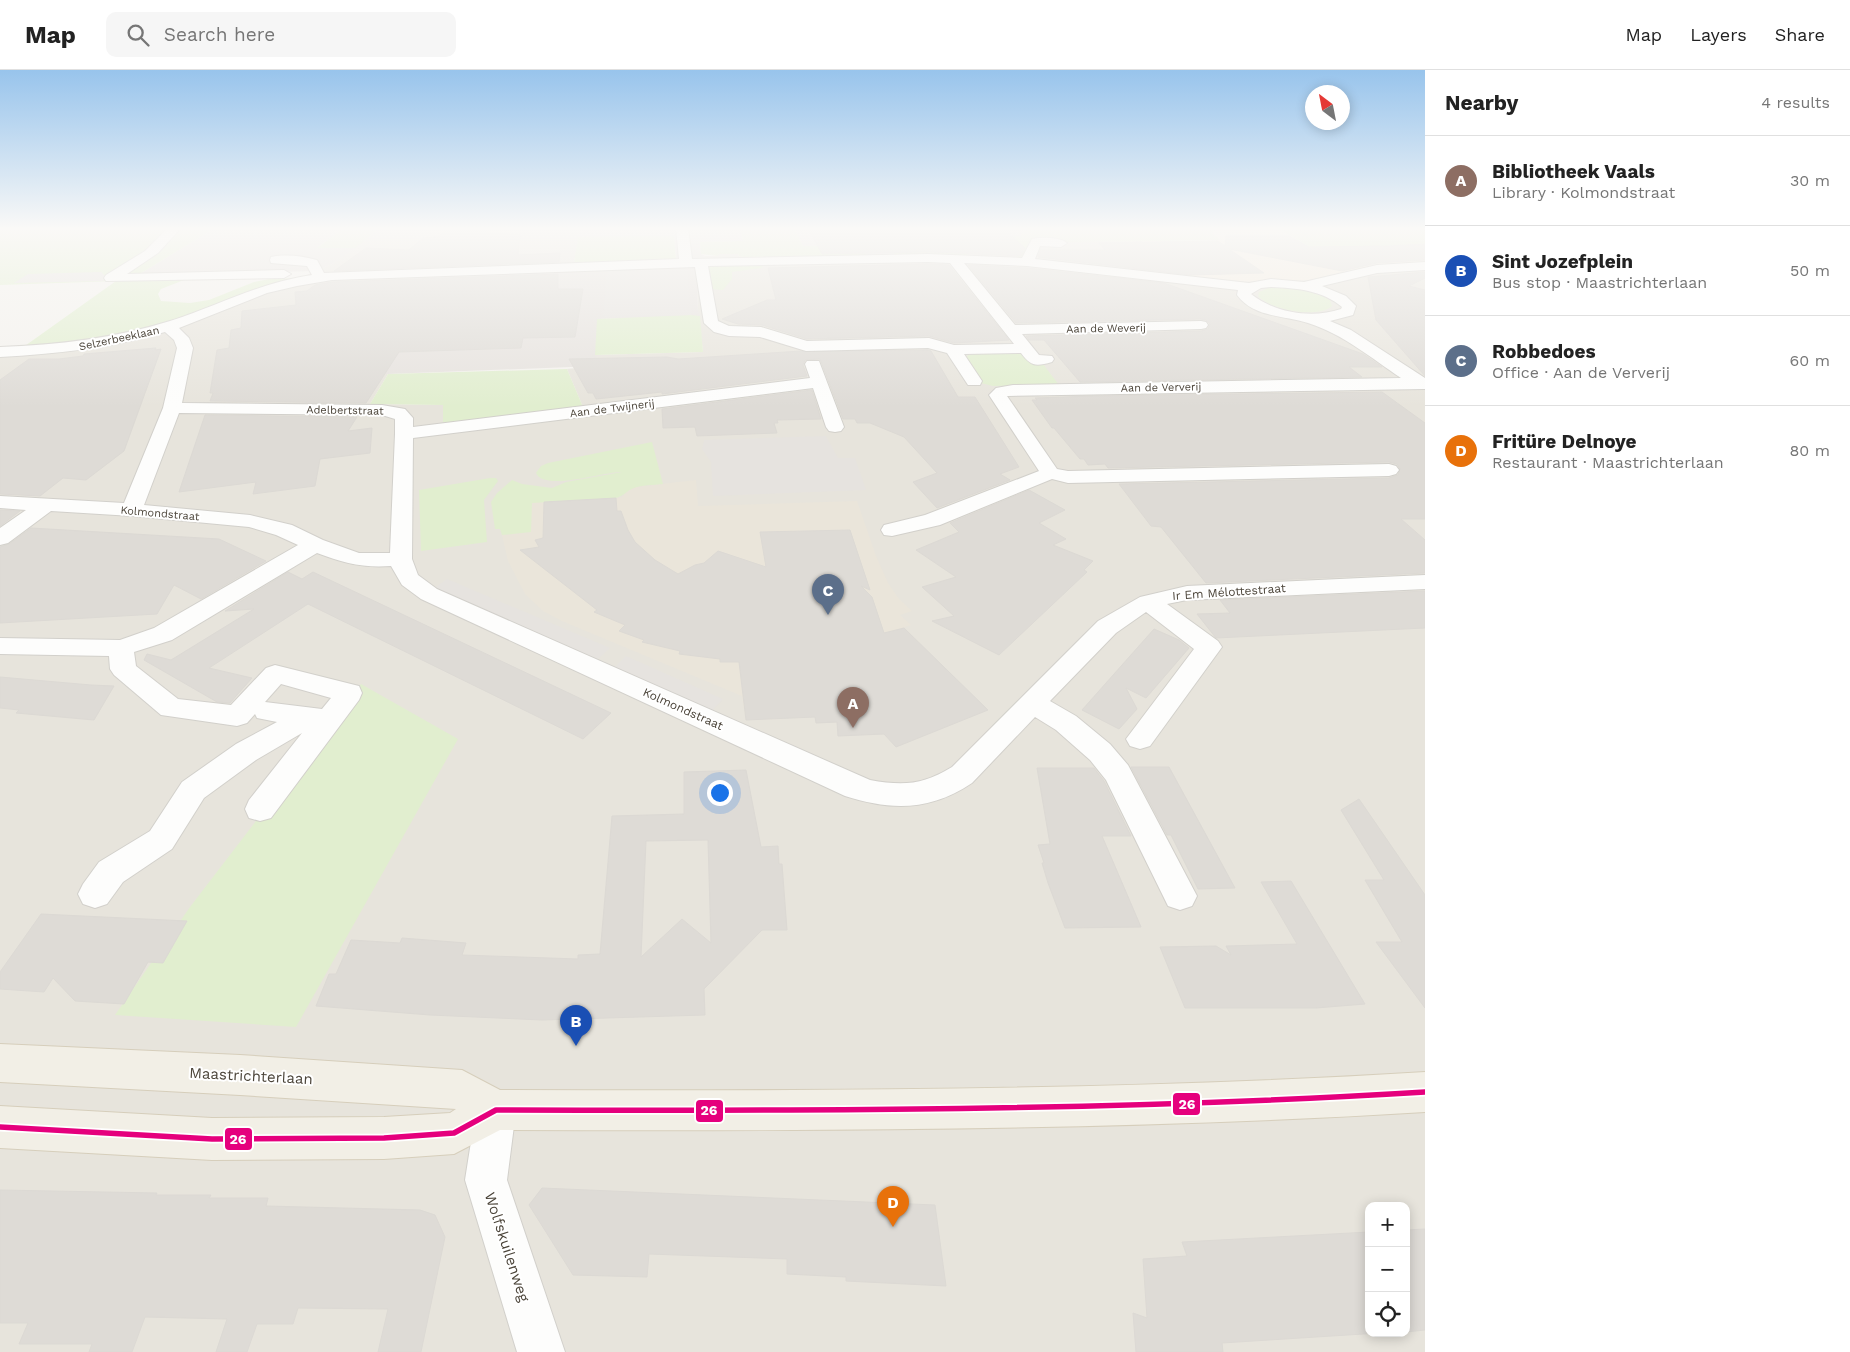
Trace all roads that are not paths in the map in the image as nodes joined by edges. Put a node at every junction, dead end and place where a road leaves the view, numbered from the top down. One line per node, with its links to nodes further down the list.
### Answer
1 (274, 288): 13 (street, Selzerbeeklaan)
2 (701, 288): 16 (street)
3 (977, 288): 14 (street)
4 (1228, 288): 8 (street, Selzerbeeklaan)
5 (1256, 288): 8 (street)
6 (1310, 288): 9 (street)
7 (1335, 288): 9 (street)
8 (1246, 291): 11 (street)
9 (1330, 293): 10 (street)
10 (1339, 316): 11 (street); 15 (street)
11 (1307, 317): 15 (street)
12 (1201, 325): 14 (street, Aan de Weverij)
13 (167, 327): 19 (street, Selzerbeeklaan); 24 (street)
14 (1011, 330): 17 (street)
15 (1346, 334): 23 (street)
16 (806, 346): 18 (street); 21 (street)
17 (1025, 348): 18 (street); 20 (street)
18 (953, 350): 22 (street)
19 (0, 352)
20 (1046, 359)
21 (820, 382): 25 (street); 26 (street, Aan de Twijnerij)
22 (974, 382)
23 (1423, 384): 28 (street, Aan de Ververij)
24 (172, 408): 26 (street, Adelbertstraat); 31 (street)
25 (835, 427)
26 (404, 434): 35 (street, Adelbertstraat)
27 (1389, 470): 28 (street)
28 (1050, 473): 32 (street)
29 (0, 502): 30 (street, Kolmondstraat)
30 (46, 505): 31 (street, Kolmondstraat); 33 (street)
31 (132, 510): 34 (street, Kolmondstraat)
32 (892, 530)
33 (0, 538)
34 (315, 545): 35 (street, Kolmondstraat); 39 (street)
35 (401, 559): 40 (street, Kolmondstraat)
36 (1425, 582): 37 (street, Ir Em Mélottestraat)
37 (1148, 602): 40 (street, Ir Em Mélottestraat); 43 (street)
38 (0, 646): 39 (street)
39 (121, 648): 42 (street)
40 (1035, 699): 46 (street)
41 (268, 711): 42 (street)
42 (321, 718): 44 (street); 45 (street)
43 (1140, 739)
44 (260, 809)
45 (95, 894)
46 (1180, 896)
47 (0, 1063): 49 (main road, Maastrichterlaan)
48 (1425, 1092): 49 (main road)
49 (496, 1110): 50 (main road); 51 (street, Wolfskuilenweg)
50 (0, 1127)
51 (541, 1352)

